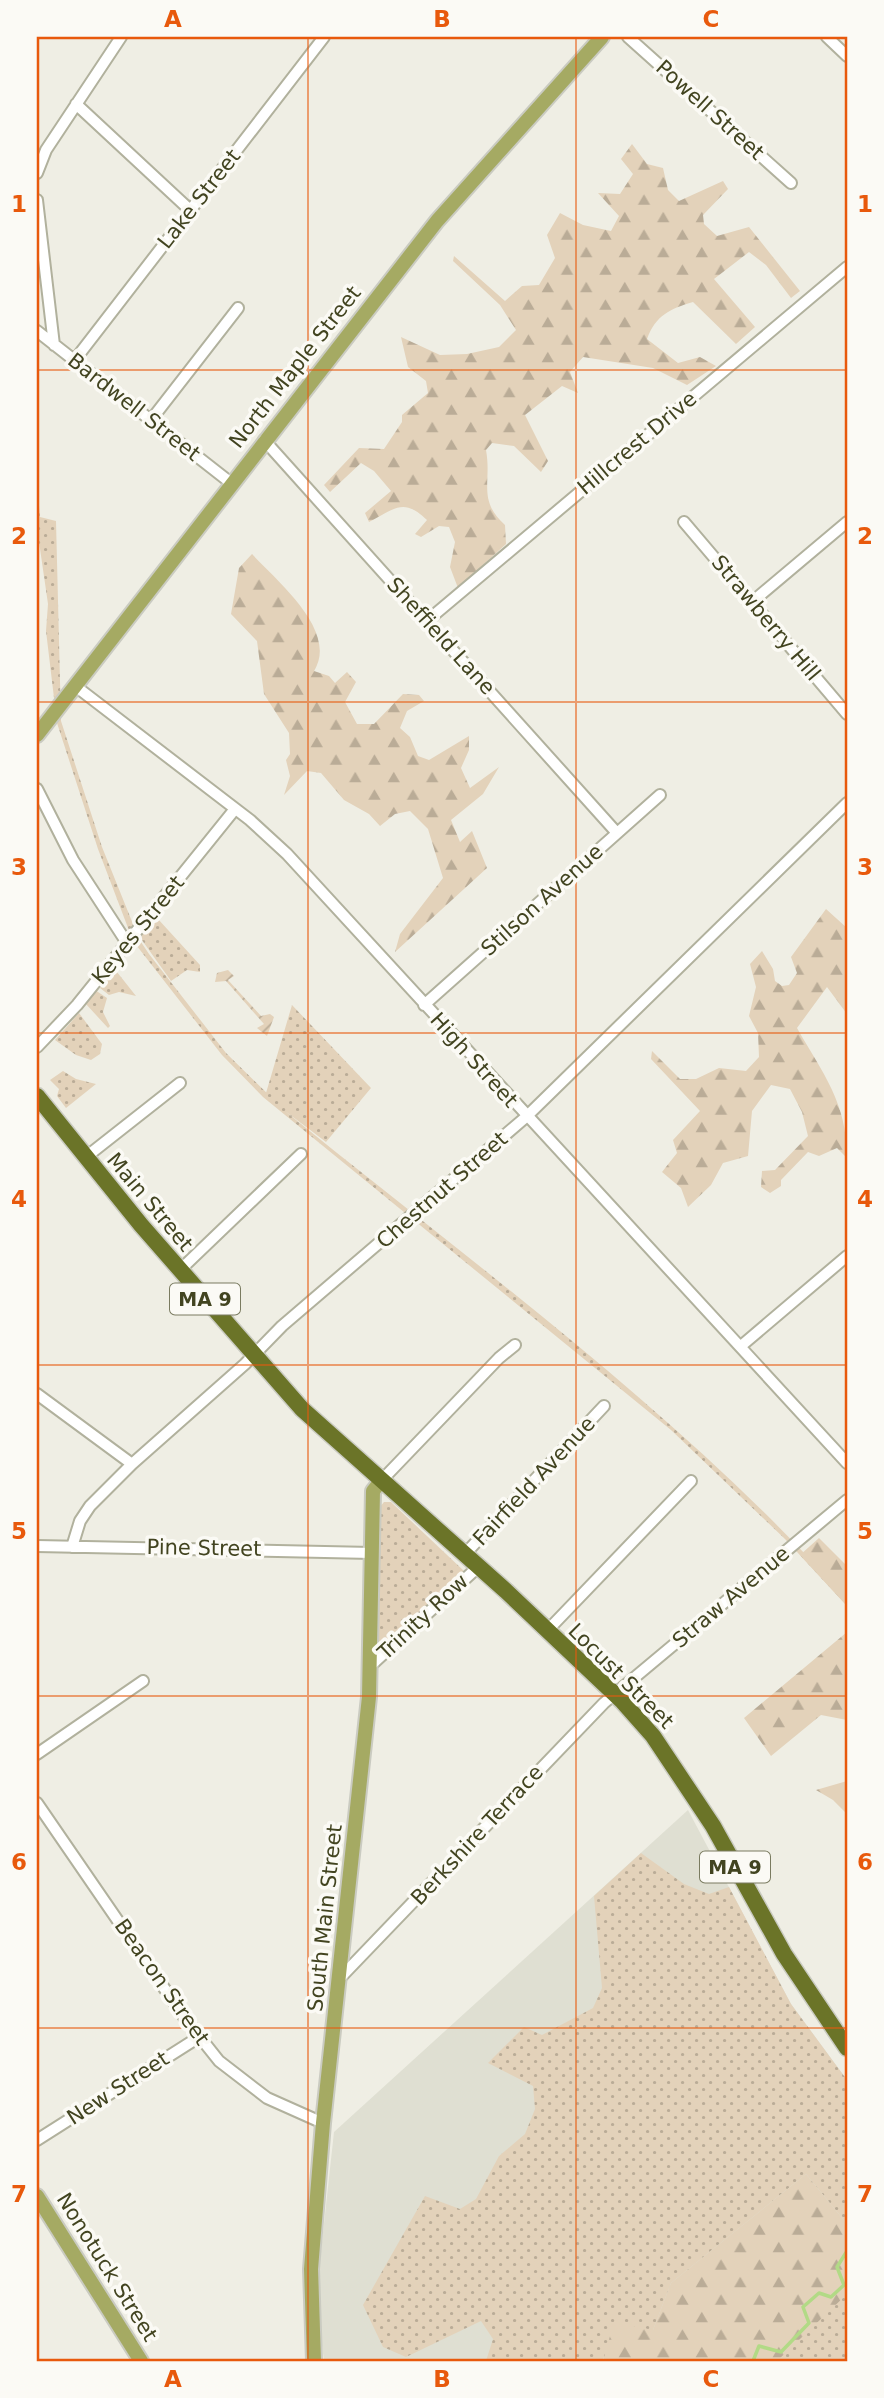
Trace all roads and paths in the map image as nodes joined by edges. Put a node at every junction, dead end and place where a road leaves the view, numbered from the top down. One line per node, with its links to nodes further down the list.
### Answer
1 (121, 37): 7 (street)
2 (324, 37): 11 (street, Lake Street)
3 (602, 37): 18 (main road, North Maple Street)
4 (628, 37): 9 (street, Powell Street)
5 (827, 37): 6 (street)
6 (847, 56)
7 (76, 104): 8 (street); 11 (street)
8 (37, 173)
9 (791, 183)
10 (37, 200): 15 (street)
11 (190, 210): 16 (street, Lake Street)
12 (847, 267): 23 (street, Hillcrest Drive)
13 (238, 308): 17 (street)
14 (37, 331): 15 (street, Bardwell Street)
15 (54, 345): 16 (street, Bardwell Street)
16 (74, 361): 17 (street, Bardwell Street)
17 (151, 420): 19 (street, Bardwell Street)
18 (264, 440): 19 (main road, North Maple Street); 23 (street, Sheffield Lane)
19 (231, 483): 24 (main road, North Maple Street)
20 (684, 522): 22 (street, Strawberry Hill)
21 (847, 522): 22 (street)
22 (752, 602): 25 (street, Strawberry Hill)
23 (428, 620): 31 (street, Sheffield Lane)
24 (74, 685): 26 (main road, North Maple Street); 30 (street, High Street)
25 (847, 714)
26 (37, 735)
27 (37, 789): 32 (street)
28 (660, 795): 31 (street, Stilson Avenue)
29 (847, 803): 37 (street, Chestnut Street)
30 (235, 809): 32 (street, Keyes Street); 33 (street, High Street)
31 (617, 833): 33 (street, Stilson Avenue)
32 (127, 943): 34 (street, Keyes Street)
33 (424, 1005): 37 (street, High Street)
34 (37, 1047)
35 (180, 1083): 39 (street)
36 (37, 1096): 39 (highway, Main Street / MA 9)
37 (526, 1117): 43 (street, High Street); 44 (street, Chestnut Street)
38 (300, 1154): 41 (street)
39 (86, 1157): 41 (highway, Main Street / MA 9)
40 (847, 1256): 43 (street)
41 (180, 1270): 44 (highway, Main Street / MA 9)
42 (516, 1345): 49 (street)
43 (741, 1346): 47 (street, High Street)
44 (253, 1355): 48 (street, Chestnut Street); 49 (highway, Main Street / MA 9)
45 (37, 1394): 48 (street)
46 (604, 1406): 55 (street, Fairfield Avenue)
47 (847, 1463)
48 (132, 1464): 53 (street, Chestnut Street)
49 (382, 1481): 54 (main road, South Main Street); 55 (highway, Locust Street / MA 9)
50 (691, 1481): 57 (street)
51 (847, 1500): 60 (street, Straw Avenue)
52 (37, 1546): 53 (street, Pine Street)
53 (72, 1547): 54 (street, Pine Street)
54 (372, 1553): 58 (main road, South Main Street)
55 (464, 1555): 56 (highway, Locust Street / MA 9)
56 (478, 1567): 57 (highway, Locust Street / MA 9); 58 (street, Trinity Row)
57 (547, 1631): 60 (highway, Locust Street / MA 9)
58 (368, 1668): 63 (main road, South Main Street)
59 (143, 1681): 61 (street)
60 (614, 1693): 63 (street, Berkshire Terrace); 65 (highway, Locust Street / MA 9)
61 (37, 1754)
62 (37, 1803): 64 (street, Beacon Street)
63 (341, 1977): 66 (main road, South Main Street)
64 (199, 2037): 66 (street, Beacon Street); 67 (street, New Street)
65 (847, 2048)
66 (323, 2123): 70 (main road, South Main Street)
67 (37, 2140)
68 (37, 2196): 69 (main road, Nonotuck Street)
69 (138, 2360)
70 (314, 2361)

